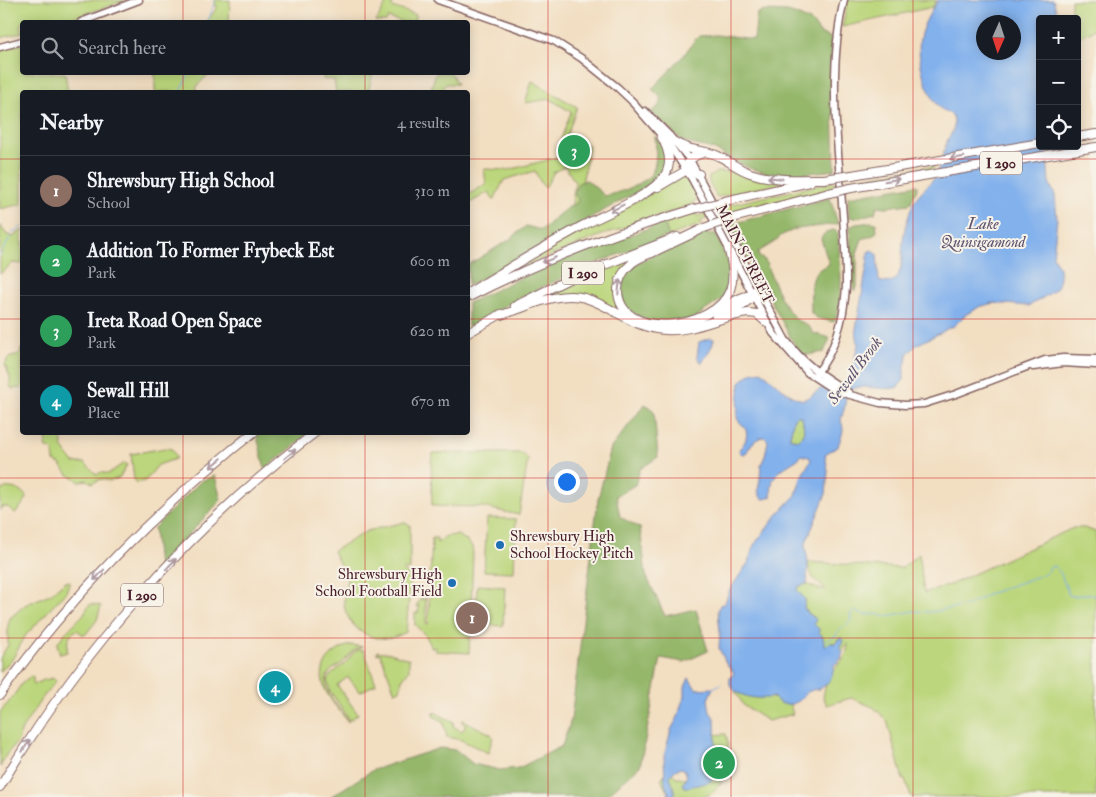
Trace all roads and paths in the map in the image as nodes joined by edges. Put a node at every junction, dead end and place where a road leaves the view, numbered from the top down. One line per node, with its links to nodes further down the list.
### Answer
1 (139, 0): 4 (main road)
2 (438, 0): 5 (main road, MAIN STREET)
3 (844, 0): 37 (main road)
4 (86, 20)
5 (547, 40): 8 (main road, MAIN STREET); 9 (main road, MAIN STREET)
6 (20, 42): 7 (main road)
7 (0, 47)
8 (586, 67): 9 (main road); 10 (main road, MAIN STREET)
9 (598, 72): 10 (main road, MAIN STREET)
10 (621, 92): 11 (main road, MAIN STREET)
11 (633, 102): 13 (main road, MAIN STREET); 15 (main road, MAIN STREET)
12 (1096, 134): 14 (highway)
13 (661, 136): 20 (main road, MAIN STREET); 23 (highway)
14 (1081, 136)
15 (675, 142): 18 (highway); 19 (main road, MAIN STREET)
16 (1036, 144): 22 (highway, I 290, one-way to 22, bridge)
17 (1096, 147): 24 (highway, I 290, one-way to 17, bridge)
18 (713, 154): 19 (highway); 22 (highway, one-way to 18)
19 (690, 160): 20 (highway); 21 (main road, MAIN STREET)
20 (687, 170): 21 (highway); 23 (highway); 25 (main road, MAIN STREET)
21 (699, 174): 27 (main road, MAIN STREET)
22 (824, 180): 28 (highway, I 290, one-way to 28, bridge)
23 (639, 197): 26 (highway, one-way to 26)
24 (702, 229): 29 (highway, I 290); 30 (highway, one-way to 24)
25 (728, 248): 27 (main road, MAIN STREET); 30 (highway)
26 (470, 292)
27 (756, 294): 30 (highway); 31 (main road, MAIN STREET); 32 (highway); 37 (main road, MAIN STREET)
28 (470, 297)
29 (497, 316): 32 (highway); 33 (highway, I 290)
30 (704, 317)
31 (766, 322): 32 (highway); 37 (main road, MAIN STREET)
32 (696, 326)
33 (470, 332)
34 (1096, 359): 35 (main road)
35 (1068, 360): 36 (main road); 37 (main road, MAIN STREET)
36 (1096, 365)
37 (815, 375)
38 (250, 435): 40 (highway, I 290, one-way to 40)
39 (312, 435): 41 (highway, I 290, one-way to 39)
40 (0, 695)
41 (0, 787)

